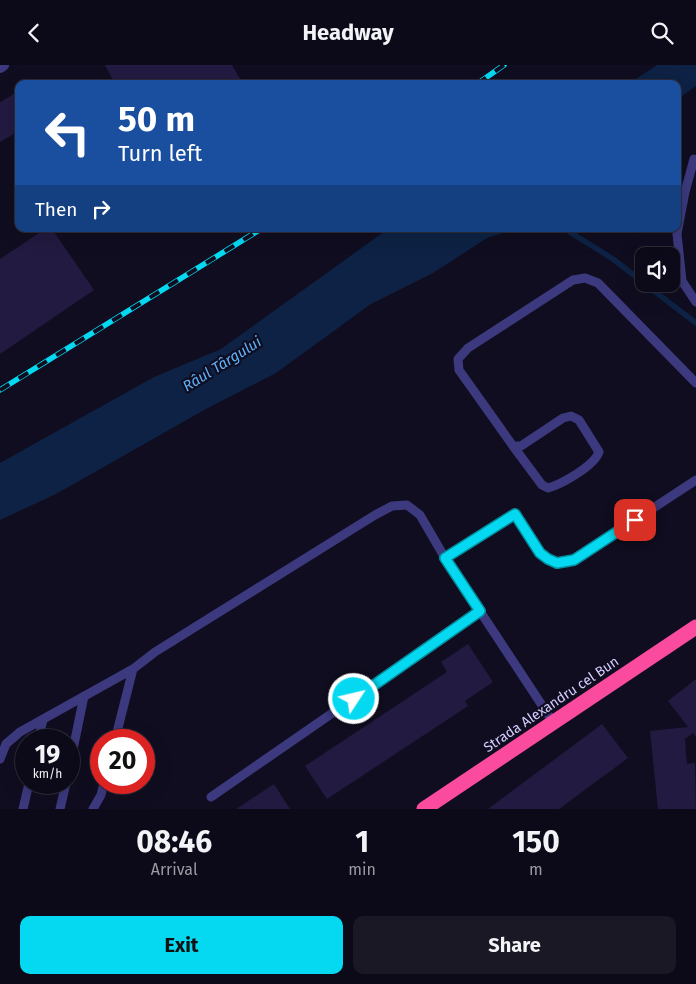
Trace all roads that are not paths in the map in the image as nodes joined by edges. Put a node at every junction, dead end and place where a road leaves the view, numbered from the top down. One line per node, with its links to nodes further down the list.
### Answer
1 (4, 65): 2 (street)
2 (0, 67)
3 (694, 159): 4 (lane)
4 (681, 213)
5 (677, 232): 6 (lane)
6 (696, 302)
7 (696, 383): 8 (lane)
8 (513, 446): 8 (lane)
9 (696, 480): 10 (lane)
10 (445, 558): 11 (lane); 13 (lane)
11 (480, 611): 16 (lane); 24 (lane)
12 (696, 627): 16 (highway, Strada Alexandru cel Bun)
13 (133, 669): 14 (lane); 19 (lane)
14 (84, 697): 15 (lane); 18 (lane)
15 (43, 720): 17 (lane); 20 (lane)
16 (553, 722): 28 (highway, Strada Alexandru cel Bun)
17 (41, 729)
18 (77, 729)
19 (118, 729)
20 (0, 759)
21 (26, 794): 25 (lane)
22 (63, 794): 26 (lane)
23 (101, 794): 27 (lane)
24 (211, 797)
25 (23, 809)
26 (60, 809)
27 (93, 809)
28 (424, 809)

